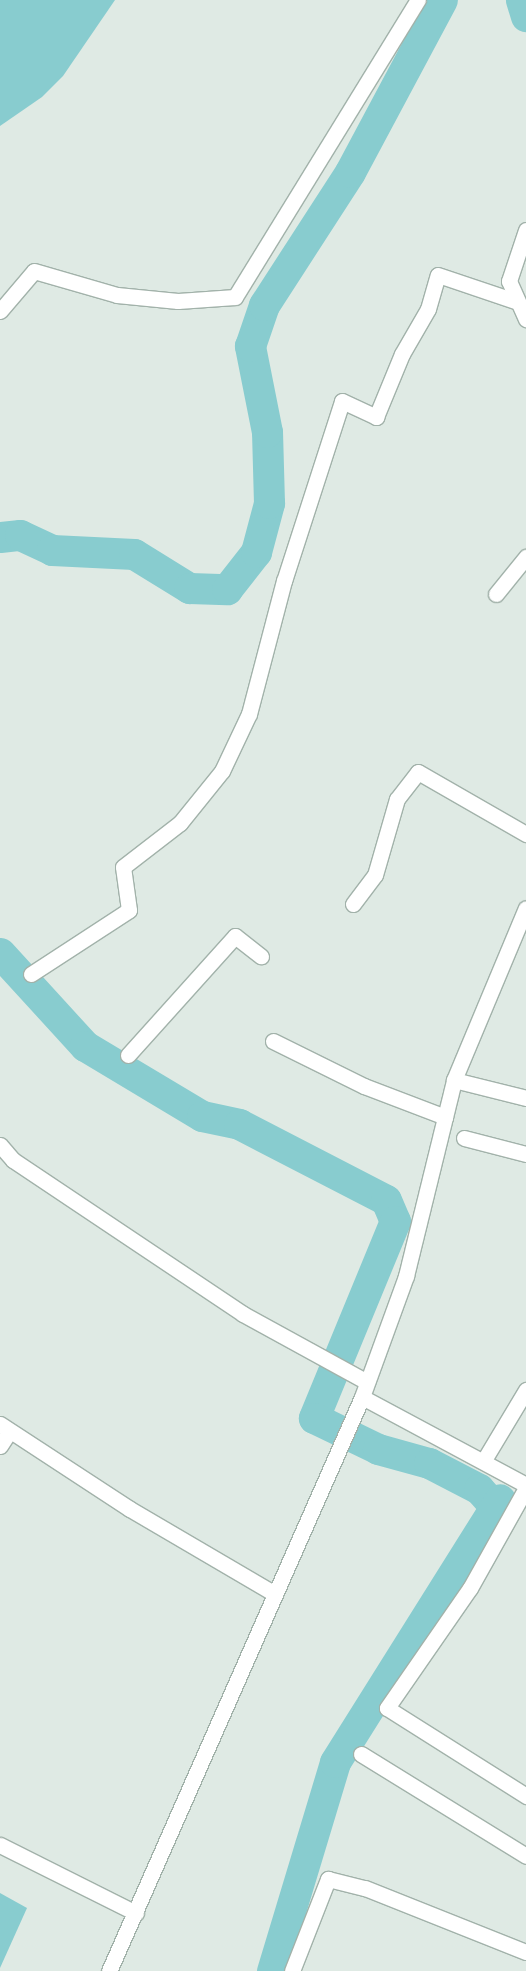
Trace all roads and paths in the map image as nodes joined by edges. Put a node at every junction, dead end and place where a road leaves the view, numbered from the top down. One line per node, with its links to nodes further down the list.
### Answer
1 (418, 0): 4 (street)
2 (526, 230): 3 (street)
3 (514, 301): 5 (street); 12 (street)
4 (0, 311)
5 (526, 320)
6 (526, 557): 7 (street)
7 (496, 594)
8 (526, 834): 9 (street)
9 (353, 904)
10 (526, 908): 15 (street)
11 (261, 956): 14 (street)
12 (31, 974)
13 (273, 1041): 17 (street)
14 (128, 1055)
15 (454, 1080): 16 (street); 17 (street)
16 (526, 1098)
17 (445, 1117): 21 (street)
18 (464, 1138): 20 (street)
19 (0, 1145): 21 (street)
20 (526, 1154)
21 (367, 1382): 23 (street)
22 (526, 1390): 26 (street)
23 (362, 1397): 26 (street); 28 (street)
24 (5, 1428): 25 (street); 28 (street)
25 (0, 1446)
26 (484, 1460): 27 (street)
27 (526, 1487): 30 (street)
28 (275, 1594): 33 (street)
29 (360, 1754): 32 (street)
30 (526, 1796)
31 (0, 1845): 33 (street)
32 (526, 1856)
33 (136, 1914): 35 (street)
34 (526, 1952): 36 (street)
35 (109, 1971)
36 (292, 1971)

